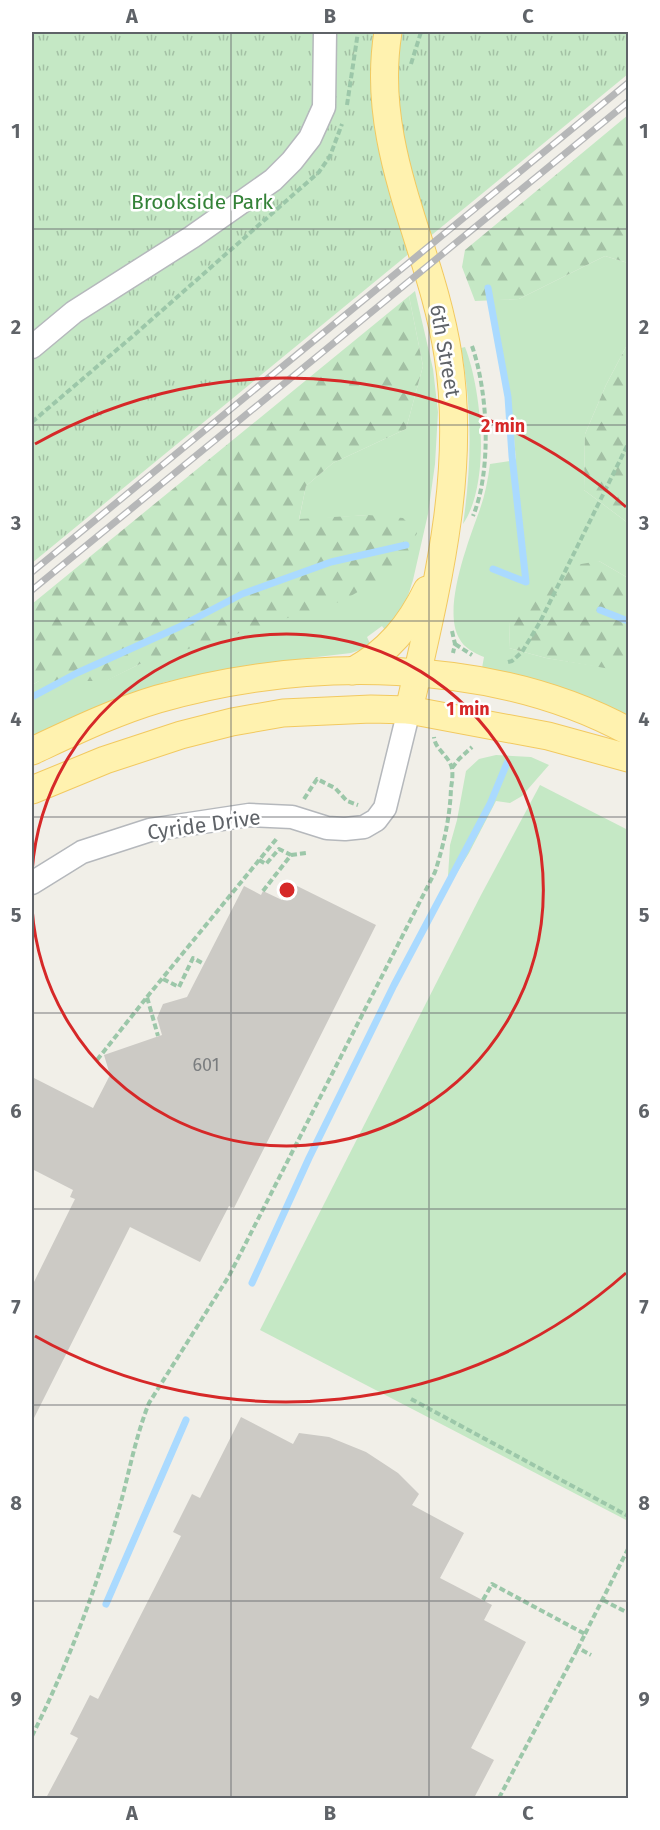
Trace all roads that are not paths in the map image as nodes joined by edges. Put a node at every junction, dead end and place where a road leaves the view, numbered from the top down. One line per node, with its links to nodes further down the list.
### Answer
1 (325, 32): 3 (street)
2 (388, 32): 4 (main road, 6th Street)
3 (32, 347)
4 (439, 564): 5 (main road); 6 (main road, 6th Street)
5 (352, 671): 6 (main road); 9 (main road)
6 (417, 672): 7 (main road, 6th Street); 8 (main road)
7 (409, 710): 10 (main road); 11 (main road); 12 (street, Cyride Drive)
8 (628, 731)
9 (32, 751)
10 (628, 758)
11 (32, 790)
12 (32, 883)

